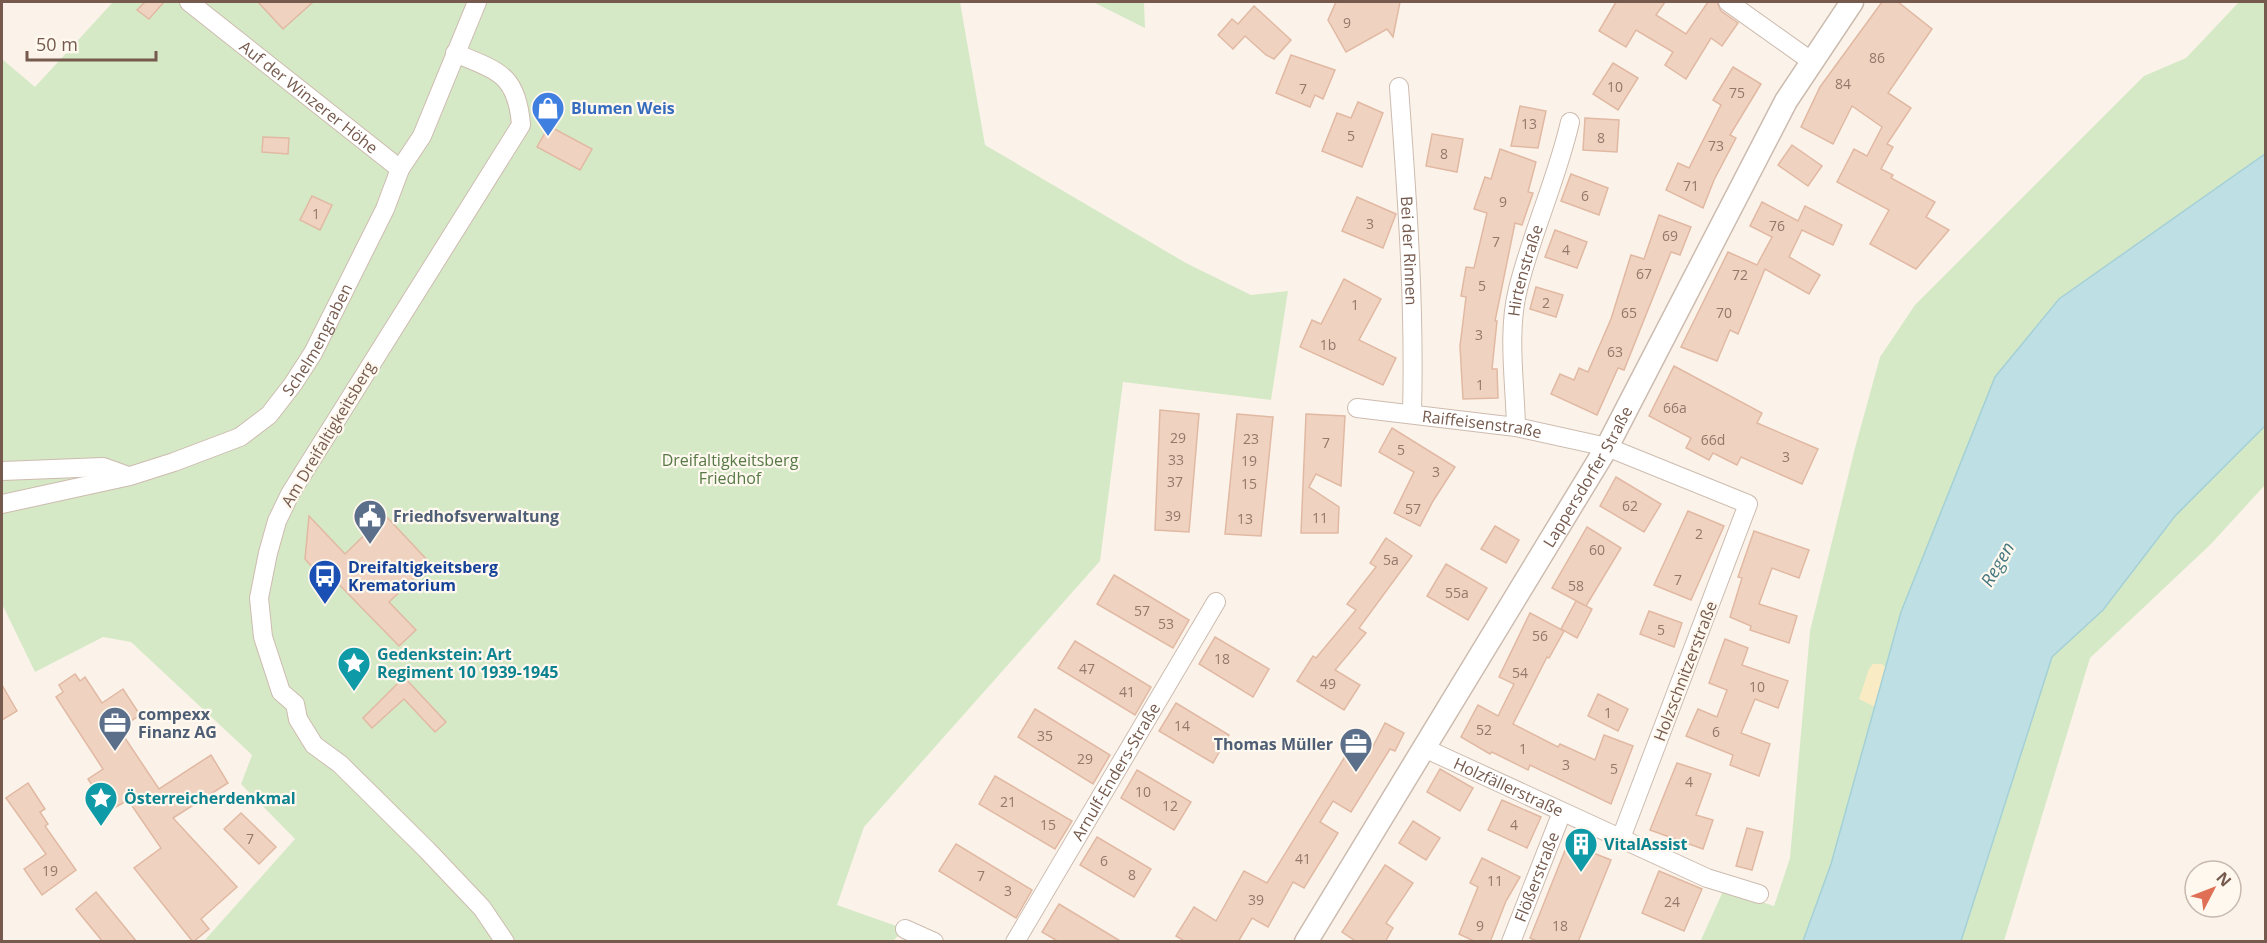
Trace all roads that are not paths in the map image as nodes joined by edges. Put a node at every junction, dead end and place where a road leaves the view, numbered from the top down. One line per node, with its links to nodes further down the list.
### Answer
1 (189, 2): 9 (street, Auf der Winzerer Höhe)
2 (477, 2): 5 (street, Schelmengraben)
3 (1728, 2): 6 (street)
4 (1852, 2): 6 (street, Lappersdorfer Straße)
5 (454, 52): 9 (street, Schelmengraben); 24 (street, Am Dreifaltigkeitsberg)
6 (1811, 61): 13 (street, Lappersdorfer Straße)
7 (1399, 87): 11 (street, Bei der Rinnen)
8 (1570, 122): 12 (street, Hirtenstraße)
9 (400, 169): 15 (street, Schelmengraben)
10 (1357, 408): 11 (street, Raiffeisenstraße)
11 (1412, 413): 12 (street, Raiffeisenstraße)
12 (1516, 427): 13 (street, Raiffeisenstraße)
13 (1607, 447): 17 (street, Raiffeisenstraße); 19 (street, Lappersdorfer Straße)
14 (2, 471): 15 (street)
15 (130, 476): 16 (street, Schelmengraben)
16 (2, 504)
17 (1748, 504): 21 (street, Holzschnitzerstraße)
18 (1216, 602): 26 (street, Arnulf-Enders-Straße)
19 (1424, 748): 20 (street, Holzfällerstraße); 27 (street, Lappersdorfer Straße)
20 (1562, 812): 21 (street, Holzfällerstraße); 28 (street, Flößerstraße)
21 (1621, 838): 22 (street, Holzfällerstraße)
22 (1759, 894)
23 (904, 929): 25 (street)
24 (505, 942)
25 (934, 942)
26 (1015, 942)
27 (1306, 942)
28 (1511, 942)

